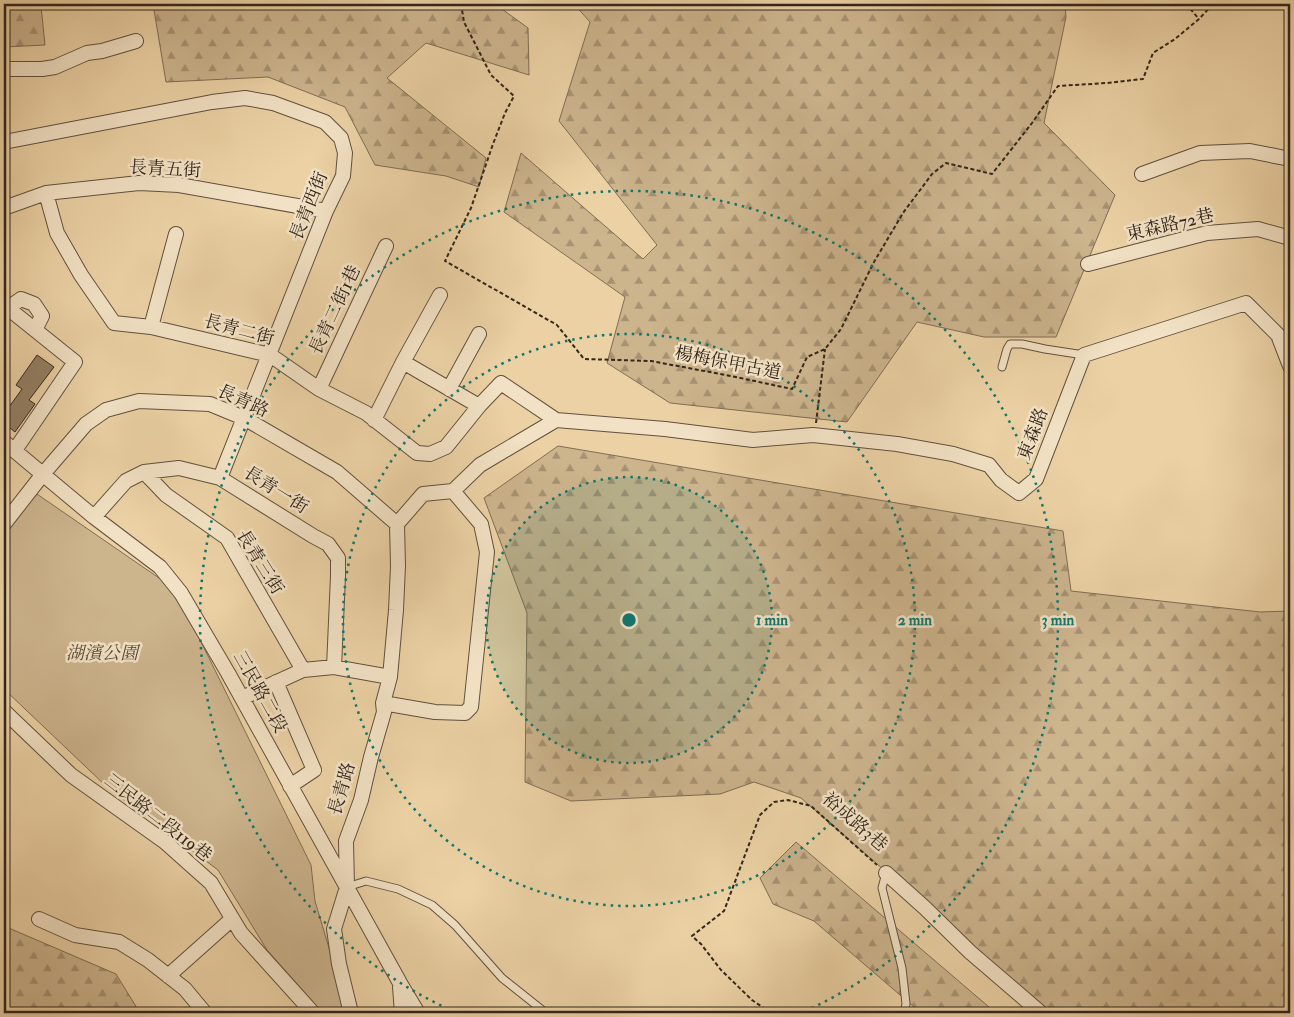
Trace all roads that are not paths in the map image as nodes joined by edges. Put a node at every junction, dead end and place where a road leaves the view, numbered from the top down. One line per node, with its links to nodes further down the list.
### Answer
1 (136, 41): 2 (street)
2 (4, 69)
3 (4, 142): 8 (street, 長青西街)
4 (1290, 159): 5 (street)
5 (1142, 174)
6 (46, 193): 7 (street, 長青五街); 8 (street, 長青五街); 15 (street, 長青二街)
7 (4, 208)
8 (326, 211): 18 (street, 長青西街)
9 (176, 234): 15 (street)
10 (1290, 238): 12 (street, 東森路72巷)
11 (386, 246): 23 (street, 長青二街1巷)
12 (1088, 264)
13 (440, 295): 20 (street)
14 (6, 307): 16 (street); 16 (street)
15 (151, 327): 18 (street, 長青二街)
16 (35, 330): 29 (street)
17 (480, 334): 24 (street)
18 (270, 355): 23 (street, 長青二街); 26 (street, 長青西街)
19 (1084, 355): 21 (street); 22 (lane); 28 (street, 東森路)
20 (403, 362): 24 (street); 27 (street)
21 (1290, 366)
22 (1002, 367)
23 (319, 389): 27 (street, 長青二街)
24 (449, 389): 25 (street)
25 (479, 406): 27 (street, 長青二街); 28 (street)
26 (244, 418): 31 (street, 長青路); 32 (street, 長青西街); 36 (street, 長青路)
27 (374, 420)
28 (556, 420): 33 (street)
29 (9, 446): 31 (street, 三民路二段)
30 (144, 472): 32 (street, 長青一街); 34 (street, 長青一街); 38 (street, 長青三街)
31 (42, 474): 34 (street, 三民路二段); 35 (street, 長青路)
32 (220, 478): 37 (street, 長青一街)
33 (453, 491): 36 (street); 42 (street)
34 (94, 516): 41 (street, 三民路二段)
35 (4, 524)
36 (397, 524): 39 (street, 長青路)
37 (334, 667): 38 (street); 39 (street)
38 (303, 670): 40 (street)
39 (390, 677): 42 (street, 長青路)
40 (276, 682): 41 (street); 44 (street)
41 (242, 698): 44 (street, 三民路二段)
42 (383, 703): 46 (street, 長青路)
43 (4, 711): 48 (street, 三民路二段119巷)
44 (290, 786): 46 (street, 三民路二段)
45 (886, 873): 57 (lane); 58 (street, 裕成路3巷)
46 (347, 887): 50 (street, 三民路二段); 53 (street); 56 (lane)
47 (39, 919): 49 (street)
48 (232, 919): 49 (street); 52 (street, 三民路二段119巷)
49 (168, 976): 51 (street)
50 (400, 983): 54 (street); 55 (street, 三民路二段)
51 (205, 1013)
52 (313, 1013)
53 (351, 1013)
54 (402, 1013)
55 (418, 1013)
56 (546, 1013)
57 (904, 1013)
58 (1041, 1013)

